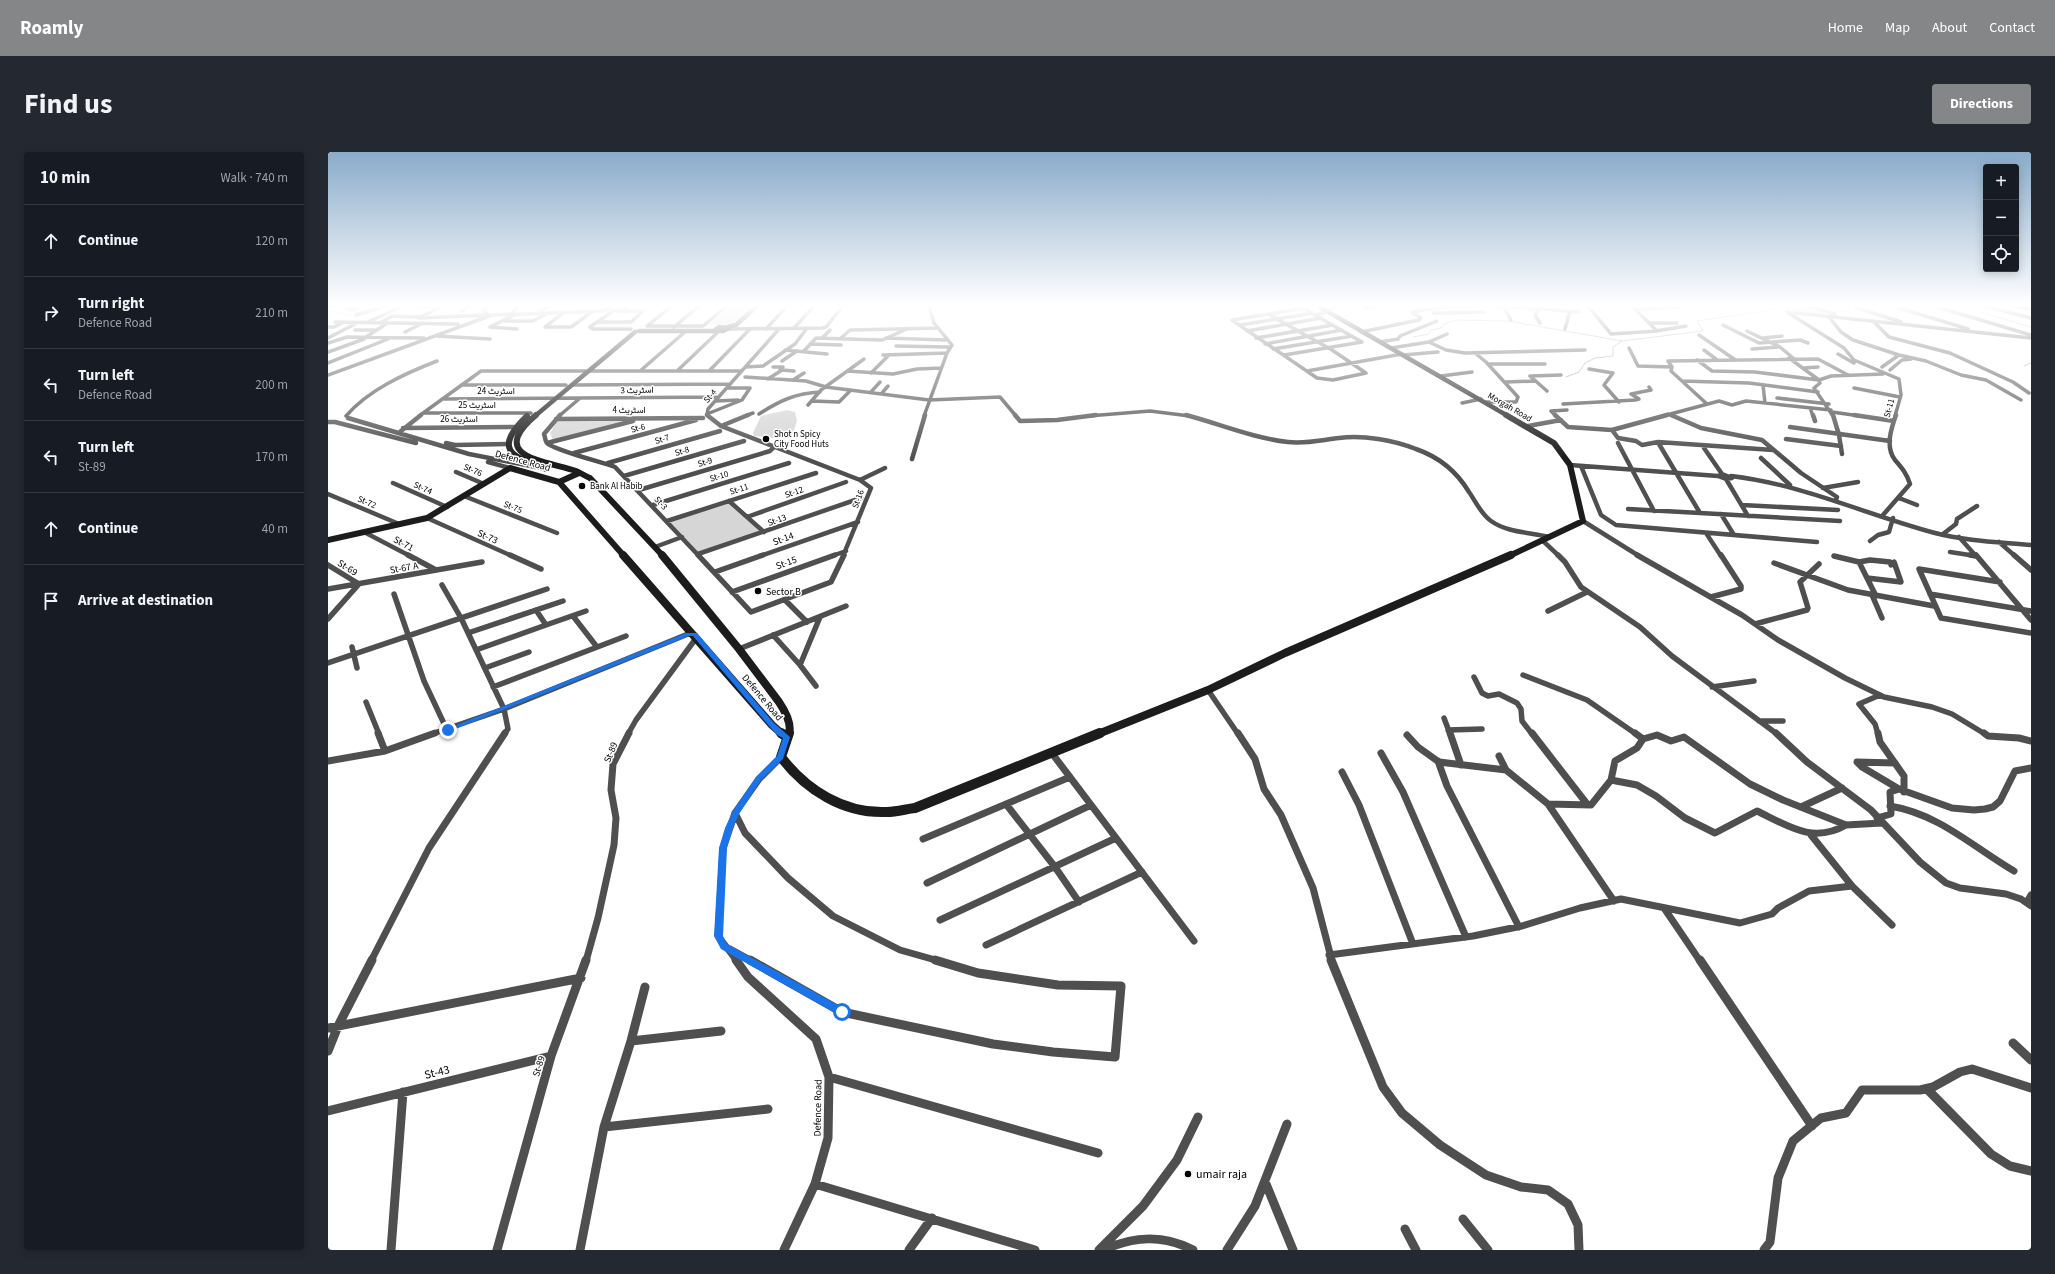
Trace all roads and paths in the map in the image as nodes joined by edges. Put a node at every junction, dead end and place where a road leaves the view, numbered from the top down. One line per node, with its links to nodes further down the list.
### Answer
1 (342, 357): 33 (street)
2 (376, 357): 65 (street)
3 (601, 357): 58 (street)
4 (605, 357): 59 (street)
5 (657, 357): 60 (street)
6 (690, 357): 52 (street)
7 (722, 357): 53 (street)
8 (754, 357): 46 (street, St-4)
9 (776, 357): 46 (street)
10 (788, 357): 32 (street)
11 (888, 357): 63 (street)
12 (945, 357): 44 (street)
13 (1287, 357): 57 (street)
14 (1342, 357): 34 (street)
15 (1387, 357): 34 (street)
16 (1406, 357): 68 (street, Morgah Road)
17 (1479, 357): 35 (street)
18 (1634, 357): 41 (street)
19 (1731, 357): 29 (street)
20 (1843, 357): 38 (street)
21 (1852, 357): 39 (street, St-11)
22 (1897, 357): 43 (street)
23 (1910, 357): 27 (street)
24 (1959, 357): 93 (street)
25 (1788, 358): 26 (street); 29 (street); 45 (street)
26 (1793, 358): 67 (street)
27 (1914, 358): 51 (street); 105 (street)
28 (1716, 359): 29 (street); 31 (street)
29 (1734, 359)
30 (864, 360): 56 (street)
31 (1697, 360): 41 (street); 72 (street)
32 (782, 361)
33 (328, 363)
34 (1350, 363): 57 (street); 57 (street)
35 (1488, 364): 36 (street); 76 (street)
36 (1545, 364)
37 (1849, 366): 38 (street)
38 (1858, 366): 39 (street)
39 (1866, 366): 64 (street, St-11)
40 (774, 367): 54 (street)
41 (1672, 367): 74 (street)
42 (1818, 367): 45 (street)
43 (1882, 367)
44 (941, 368): 63 (street); 104 (street)
45 (1803, 368): 72 (street)
46 (743, 369): 53 (street); 81 (street, St-4)
47 (1589, 369): 109 (street)
48 (414, 370): 49 (street); 49 (street); 124 (street)
49 (420, 370): 50 (street); 124 (street)
50 (426, 370)
51 (1890, 370)
52 (677, 371): 53 (street); 60 (street)
53 (709, 371)
54 (781, 371): 55 (street); 70 (street)
55 (794, 371)
56 (848, 371): 63 (street); 84 (street)
57 (1307, 371)
58 (582, 372): 59 (street); 77 (street); 78 (street)
59 (588, 372): 60 (street); 79 (street)
60 (640, 372)
61 (804, 372): 71 (street)
62 (1472, 372): 68 (street)
63 (871, 373)
64 (1886, 374): 67 (street); 94 (street, St-11)
65 (328, 375)
66 (1561, 375): 73 (street)
67 (1848, 375): 72 (street)
68 (1441, 376): 101 (street, Morgah Road)
69 (745, 377): 70 (street)
70 (768, 379): 71 (street)
71 (793, 380): 84 (street)
72 (1819, 380): 91 (street)
73 (1536, 381): 76 (street); 87 (street)
74 (1682, 381): 80 (street); 113 (street)
75 (880, 382): 90 (street)
76 (1505, 382): 108 (street)
77 (461, 385): 78 (street); 97 (street)
78 (566, 385): 95 (street)
79 (572, 385): 81 (street); 98 (street)
80 (1763, 385): 88 (street); 111 (street)
81 (729, 386): 100 (street, St-4); 103 (street)
82 (888, 386): 92 (street)
83 (1649, 386): 109 (street)
84 (826, 387): 86 (street); 89 (street)
85 (1854, 388): 94 (street)
86 (851, 390): 90 (street); 106 (street)
87 (1547, 391)
88 (1798, 391): 91 (street); 107 (street)
89 (820, 392): 106 (street); 121 (street)
90 (871, 392): 92 (street)
91 (1818, 392): 114 (street)
92 (882, 393): 104 (street)
93 (2029, 393)
94 (1900, 397): 129 (street, St-11)
95 (549, 398): 97 (street, اسٹریٹ 24); 98 (street, اسٹریٹ 24); 119 (street)
96 (1777, 398): 107 (street)
97 (442, 399): 118 (street)
98 (555, 399): 99 (street, اسٹریٹ 3); 163 (street)
99 (579, 399): 100 (street, اسٹریٹ 3); 126 (street)
100 (717, 399): 103 (street, اسٹریٹ 3); 123 (street, St-4)
101 (1481, 399): 108 (street, Morgah Road); 110 (street)
102 (1558, 399): 112 (street)
103 (742, 400): 123 (street, St-6)
104 (930, 400): 153 (street); 216 (street)
105 (2021, 400)
106 (812, 401): 115 (street)
107 (1801, 401): 114 (street)
108 (1486, 402): 132 (street, Morgah Road)
109 (1619, 402): 112 (street)
110 (1462, 403)
111 (1765, 403): 113 (street); 116 (street)
112 (1563, 404): 127 (street)
113 (1706, 404): 122 (street)
114 (1829, 404): 117 (street)
115 (808, 405)
116 (1810, 408): 117 (street); 128 (street)
117 (1831, 411): 129 (street); 138 (street)
118 (423, 413): 119 (street, اسٹریٹ 25); 136 (street)
119 (531, 413): 133 (street)
120 (753, 413): 135 (street, St-7)
121 (759, 414)
122 (1668, 414): 137 (street); 149 (street)
123 (706, 416): 125 (street, اسٹریٹ 4); 135 (street, St-16); 150 (street, St-6)
124 (348, 417): 130 (street); 131 (street); 136 (street); 159 (street)
125 (642, 418): 126 (street, اسٹریٹ 4); 144 (street)
126 (556, 419): 144 (street)
127 (1561, 420): 132 (street); 137 (street)
128 (1815, 421)
129 (1894, 421): 141 (street, St-11)
130 (328, 422): 131 (street, Defence Road)
131 (335, 422): 158 (street, Defence Road)
132 (1528, 426): 156 (street, Morgah Road)
133 (514, 427): 136 (street, اسٹریٹ 26); 142 (street)
134 (1790, 427): 138 (street)
135 (720, 428): 147 (street, St-16); 154 (street, St-7)
136 (402, 430): 142 (street)
137 (1612, 430): 149 (street)
138 (1840, 434): 141 (street); 146 (street)
139 (1786, 439): 146 (street)
140 (744, 441): 168 (street, St-8)
141 (1890, 441): 184 (street)
142 (508, 443): 159 (street)
143 (1618, 443): 161 (street)
144 (547, 444): 150 (street, St-3)
145 (1659, 444): 165 (street)
146 (1841, 446): 151 (street)
147 (774, 447): 172 (street, St-16); 180 (street, St-9)
148 (1704, 448): 167 (street)
149 (1773, 450): 179 (street)
150 (572, 454): 154 (street, St-3)
151 (1842, 454)
152 (1762, 458): 178 (street)
153 (912, 459)
154 (608, 463): 168 (street, St-3)
155 (789, 463): 188 (street, St-10)
156 (1570, 466): 157 (street); 203 (street)
157 (1581, 466): 161 (street); 210 (street)
158 (510, 468): 173 (street, Defence Road); 177 (street)
159 (542, 468): 166 (street)
160 (885, 468): 172 (street)
161 (1633, 471): 165 (street); 194 (street)
162 (456, 472): 177 (street, St-76)
163 (571, 473): 166 (street); 170 (street); 170 (street); 173 (street)
164 (816, 473): 186 (street, St-11)
165 (1677, 473): 167 (street); 195 (street)
166 (564, 474): 173 (street)
167 (1720, 475): 169 (street); 171 (street)
168 (624, 476): 180 (street, St-3)
169 (1731, 476): 171 (street); 178 (street)
170 (590, 478): 221 (street)
171 (1726, 479): 189 (street)
172 (860, 480): 205 (street, St-16)
173 (555, 481): 270 (street, Defence Road)
174 (846, 482): 199 (street, St-12)
175 (1858, 482): 179 (street)
176 (393, 483): 191 (street, St-74)
177 (484, 484): 182 (street)
178 (1790, 485): 185 (street)
179 (1823, 488): 185 (street)
180 (639, 490): 188 (street, St-3)
181 (328, 494): 206 (street, St-72)
182 (464, 496): 191 (street); 209 (street, St-75)
183 (861, 498): 208 (street, St-13)
184 (1899, 498): 187 (street); 197 (street)
185 (1836, 500): 197 (street)
186 (729, 501): 199 (street); 202 (street, St-11)
187 (1917, 504)
188 (652, 505): 202 (street, St-3)
189 (1742, 505): 193 (street); 198 (street)
190 (1976, 506): 211 (street)
191 (447, 507): 200 (street)
192 (1628, 509): 194 (street)
193 (1838, 510)
194 (1654, 511): 195 (street)
195 (1700, 513): 196 (street)
196 (1721, 514): 198 (street); 212 (street)
197 (1884, 515): 201 (street)
198 (1748, 516): 204 (street)
199 (746, 517): 208 (street)
200 (427, 518): 206 (street); 232 (street, St-73)
201 (1893, 518): 211 (street); 217 (street)
202 (667, 521): 213 (street, St-3)
203 (1583, 521): 216 (street); 248 (street)
204 (1840, 521)
205 (858, 522): 222 (street, St-16); 235 (street, St-14)
206 (399, 524): 207 (street)
207 (364, 532): 215 (street); 233 (street, St-71)
208 (764, 532): 224 (street, St-13)
209 (557, 533)
210 (1706, 533): 212 (street); 248 (street)
211 (1943, 534): 214 (street)
212 (1734, 535): 218 (street)
213 (682, 537): 221 (street); 224 (street, St-3)
214 (1959, 537): 219 (street); 226 (street)
215 (330, 538)
216 (1546, 539): 244 (street); 290 (street)
217 (1870, 541)
218 (1817, 542)
219 (1999, 542): 220 (street); 234 (street)
220 (2031, 545)
221 (654, 546): 276 (street)
222 (846, 551): 243 (street, St-15); 249 (street, St-16)
223 (1950, 552): 226 (street)
224 (698, 554): 235 (street, St-3)
225 (1834, 556): 228 (street)
226 (1976, 556): 238 (street)
227 (482, 562): 233 (street, St-67 A)
228 (1859, 562): 237 (street); 237 (street)
229 (1774, 563): 236 (street)
230 (1819, 564): 236 (street)
231 (328, 565): 239 (street, St-69)
232 (541, 569)
233 (436, 570): 239 (street, St-67 A)
234 (2031, 570)
235 (715, 572): 243 (street, St-3)
236 (1807, 575): 247 (street); 266 (street)
237 (1867, 578): 247 (street)
238 (2000, 582): 246 (street); 254 (street)
239 (359, 584): 242 (street, St-67 A); 263 (street)
240 (442, 585): 261 (street)
241 (547, 588): 261 (street)
242 (328, 589)
243 (732, 592): 258 (street, St-3)
244 (1587, 592): 256 (street); 289 (street)
245 (394, 594): 272 (street)
246 (1930, 594): 252 (street); 254 (street)
247 (1874, 596): 252 (street); 262 (street)
248 (1711, 597): 266 (street)
249 (785, 600): 258 (street, St-16); 265 (street)
250 (563, 601): 253 (street)
251 (846, 606): 260 (street)
252 (1934, 606): 269 (street)
253 (536, 610): 267 (street); 268 (street)
254 (2023, 610): 257 (street); 264 (street)
255 (586, 611): 259 (street)
256 (1548, 611)
257 (2031, 611)
258 (753, 612)
259 (573, 616): 267 (street); 275 (street)
260 (820, 616): 265 (street); 281 (street)
261 (461, 618): 268 (street); 272 (street)
262 (1882, 618)
263 (328, 619)
264 (2031, 620)
265 (807, 622): 271 (street)
266 (1755, 624): 291 (street)
267 (546, 625): 277 (street)
268 (468, 633): 277 (street)
269 (2031, 633)
270 (695, 635): 293 (street); 301 (street, Defence Road); 352 (street, St-89)
271 (773, 635): 276 (street); 281 (street)
272 (407, 636): 279 (street); 298 (street)
273 (626, 636): 275 (street)
274 (352, 647): 279 (street)
275 (597, 647): 288 (street)
276 (739, 649): 301 (street)
277 (476, 650): 283 (street)
278 (529, 652): 283 (street)
279 (353, 654): 280 (street); 282 (street)
280 (328, 662)
281 (800, 665): 287 (street)
282 (357, 668)
283 (485, 668): 288 (street)
284 (1523, 675): 302 (street)
285 (1474, 677): 322 (street)
286 (1754, 682): 289 (street)
287 (816, 686)
288 (493, 687): 293 (street)
289 (1712, 687): 295 (street)
290 (1208, 690): 305 (street); 351 (street)
291 (1880, 695): 303 (street); 311 (street)
292 (366, 702): 304 (street)
293 (504, 709): 298 (street); 354 (street)
294 (1444, 718): 299 (street)
295 (1759, 721): 296 (street); 318 (street)
296 (1783, 721)
297 (1482, 729): 299 (street)
298 (448, 730): 304 (street)
299 (1448, 730): 312 (street)
300 (1407, 735): 310 (street)
301 (787, 737): 308 (street, Defence Road)
302 (1643, 739): 317 (street); 325 (street)
303 (2031, 741)
304 (385, 751): 309 (street)
305 (1051, 752): 308 (street); 316 (street)
306 (1381, 752): 346 (street)
307 (1499, 756): 314 (street)
308 (780, 757): 326 (street, Defence Road)
309 (328, 761)
310 (1438, 762): 312 (street); 345 (street)
311 (1895, 763): 319 (street); 319 (street)
312 (1461, 766): 314 (street)
313 (2031, 768): 319 (street)
314 (1506, 770): 321 (street)
315 (1342, 772): 348 (street)
316 (1070, 778): 320 (street); 323 (street)
317 (1611, 780): 322 (street); 330 (street)
318 (1842, 788): 325 (street); 327 (street)
319 (1902, 790): 324 (street)
320 (1006, 804): 329 (street); 332 (street)
321 (1548, 804): 322 (street); 339 (street)
322 (1587, 804)
323 (1091, 805): 329 (street); 331 (street)
324 (1890, 806): 327 (street); 335 (street)
325 (1802, 807): 328 (street)
326 (735, 813): 350 (street, Defence Road); 350 (street)
327 (1879, 820): 328 (street); 341 (street)
328 (1846, 825): 330 (street)
329 (1029, 835): 333 (street); 336 (street)
330 (1811, 835): 337 (street)
331 (1116, 838): 333 (street); 334 (street)
332 (923, 839)
333 (1055, 867): 340 (street); 343 (street)
334 (1142, 872): 340 (street); 347 (street)
335 (2014, 872)
336 (927, 883)
337 (1852, 886): 342 (street); 344 (street)
338 (2031, 895): 341 (street)
339 (1614, 901): 342 (street); 345 (street)
340 (1078, 902): 349 (street)
341 (2029, 904)
342 (1664, 908): 370 (street)
343 (940, 920)
344 (1892, 925)
345 (1518, 927): 346 (street)
346 (1466, 937): 348 (street)
347 (1194, 941)
348 (1413, 944): 351 (street)
349 (986, 945)
350 (730, 949): 362 (street, Defence Road)
351 (1329, 955): 393 (street)
352 (581, 978): 354 (street); 360 (street, St-89)
353 (645, 987): 357 (street)
354 (338, 1026): 355 (street); 359 (street)
355 (328, 1028)
356 (721, 1032): 357 (street)
357 (631, 1041): 371 (street)
358 (2013, 1043): 361 (street)
359 (328, 1051)
360 (551, 1056): 365 (street, St-43); 381 (street, St-89)
361 (2031, 1060)
362 (829, 1077): 372 (street); 374 (street, Defence Road)
363 (2031, 1088): 364 (street)
364 (1927, 1089): 370 (street); 373 (street)
365 (403, 1092): 367 (street, St-43); 380 (street)
366 (768, 1109): 371 (street)
367 (328, 1111)
368 (1198, 1117): 386 (street)
369 (1287, 1124): 375 (street)
370 (1812, 1126): 394 (street)
371 (604, 1127): 382 (street)
372 (1098, 1153)
373 (2031, 1171)
374 (815, 1184): 376 (street); 383 (street, Defence Road)
375 (1266, 1184): 389 (street); 390 (street)
376 (932, 1218): 379 (street); 384 (street)
377 (1463, 1219): 392 (street)
378 (1405, 1229): 391 (street)
379 (1014, 1247): 385 (street)
380 (391, 1250)
381 (497, 1250)
382 (580, 1250)
383 (784, 1250)
384 (909, 1250)
385 (1035, 1250)
386 (1099, 1250)
387 (1102, 1250): 388 (street)
388 (1194, 1250)
389 (1227, 1250)
390 (1293, 1250)
391 (1416, 1250)
392 (1488, 1250)
393 (1579, 1250)
394 (1764, 1250)

